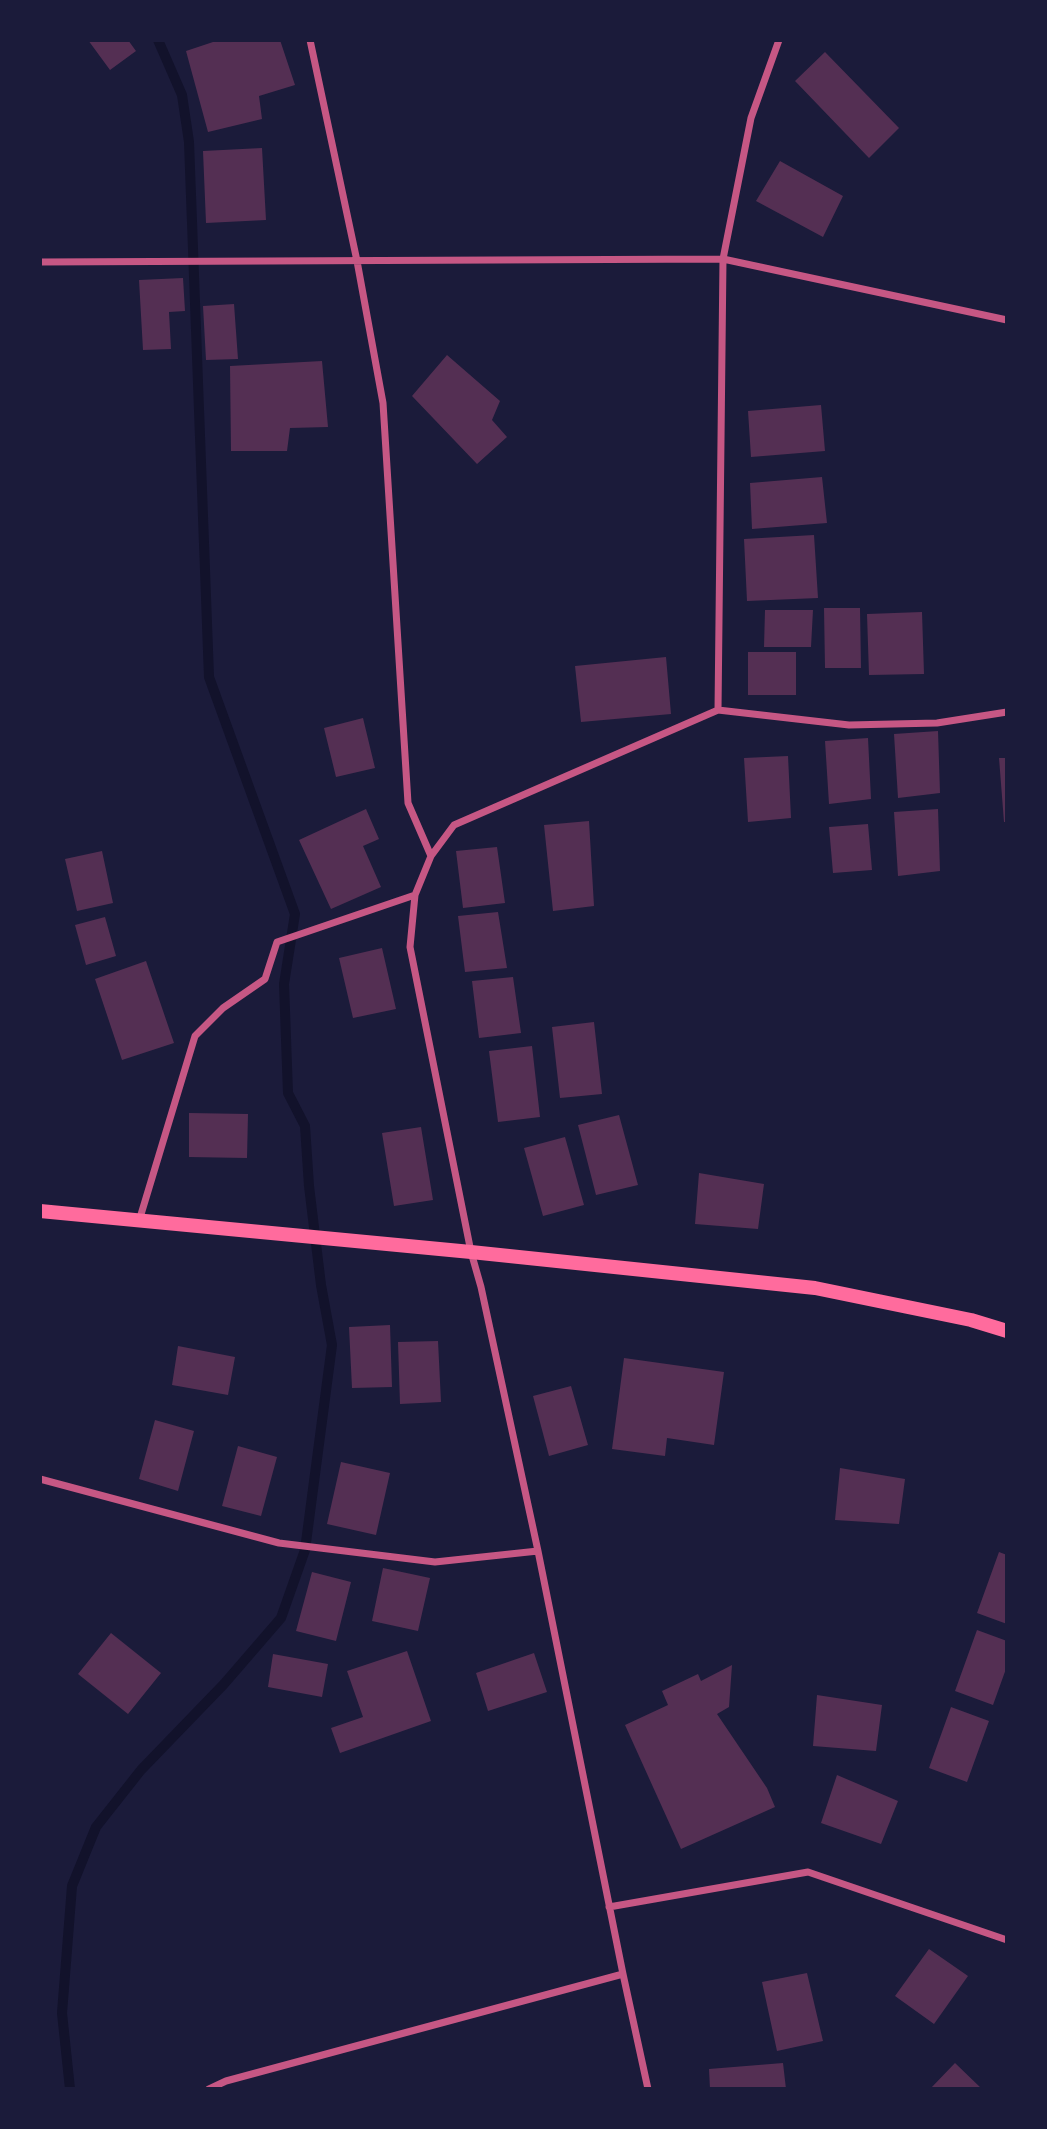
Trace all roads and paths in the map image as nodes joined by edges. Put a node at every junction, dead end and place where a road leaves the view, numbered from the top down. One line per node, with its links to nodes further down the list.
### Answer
1 (310, 40): 5 (street)
2 (779, 40): 3 (street)
3 (723, 259): 5 (street); 6 (street); 7 (street)
4 (40, 261): 5 (street)
5 (357, 261): 9 (street)
6 (1007, 320)
7 (718, 710): 8 (street); 9 (street)
8 (1007, 712)
9 (431, 856): 10 (street)
10 (415, 895): 12 (street); 13 (street)
11 (40, 1211): 12 (main road)
12 (139, 1222): 13 (main road)
13 (471, 1252): 14 (main road); 16 (street)
14 (1007, 1331)
15 (40, 1479): 16 (street)
16 (538, 1552): 17 (street)
17 (609, 1907): 18 (street); 19 (street)
18 (1007, 1940)
19 (623, 1974): 20 (street); 21 (street)
20 (209, 2089)
21 (648, 2089)

